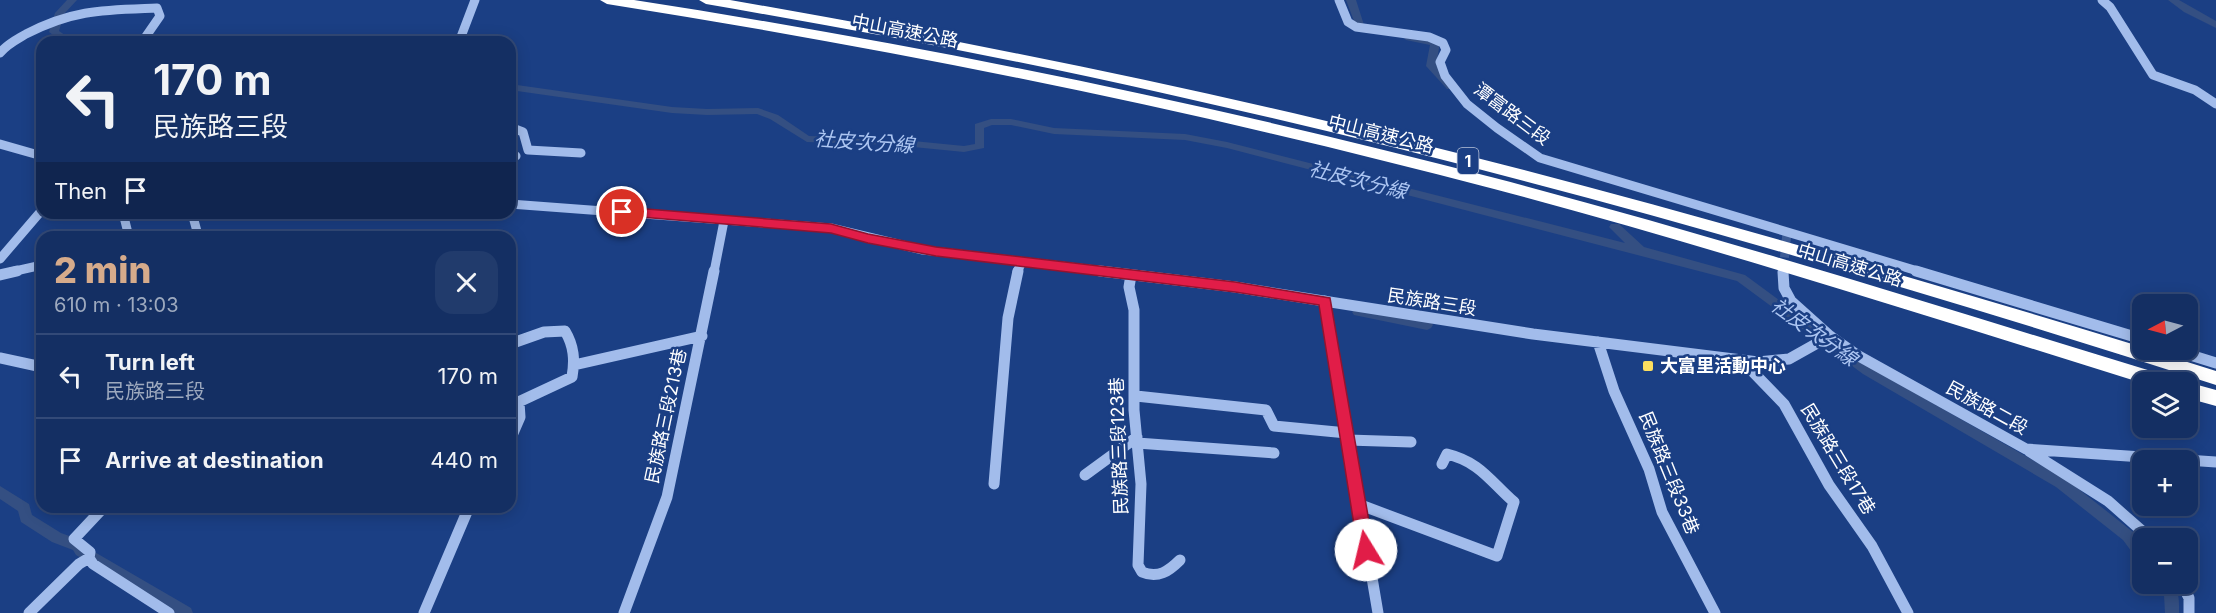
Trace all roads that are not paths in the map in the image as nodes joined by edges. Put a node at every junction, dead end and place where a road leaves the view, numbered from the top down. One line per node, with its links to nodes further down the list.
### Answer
1 (475, 0): 8 (street)
2 (607, 0): 36 (highway, 中山高速公路 / 1)
3 (706, 0): 37 (highway, 中山高速公路 / 1)
4 (1339, 0): 26 (street, 潭富路三段)
5 (2102, 0): 10 (street)
6 (142, 4): 7 (street); 9 (street)
7 (146, 36)
8 (461, 36)
9 (0, 53)
10 (2216, 104)
11 (516, 129): 13 (street)
12 (0, 144): 14 (street)
13 (581, 153)
14 (36, 154)
15 (516, 204): 17 (street, 民族路三段)
16 (36, 217): 18 (street)
17 (724, 221): 19 (street, 民族路三段); 25 (street, 民族路三段213巷)
18 (0, 259)
19 (1022, 261): 23 (street, 民族路三段); 52 (street)
20 (36, 266): 22 (street)
21 (1783, 272): 27 (street)
22 (0, 275)
23 (1131, 275): 24 (street, 民族路三段); 39 (street, 民族路三段123巷)
24 (1325, 301): 29 (street, 民族路三段); 44 (street)
25 (702, 336): 34 (street); 63 (street, 民族路三段213巷)
26 (2132, 336)
27 (1825, 339): 32 (street, 民族路三段); 47 (street, 民族路二段)
28 (516, 342): 34 (street)
29 (1598, 342): 32 (street, 民族路三段); 65 (street, 民族路三段33巷)
30 (2198, 357): 33 (street)
31 (0, 358): 35 (street)
32 (1749, 360): 66 (street, 民族路三段17巷)
33 (2216, 363)
34 (574, 365): 41 (street)
35 (36, 366)
36 (2132, 372)
37 (2216, 378)
38 (2198, 393): 40 (highway)
39 (1136, 396): 44 (street); 45 (street, 民族路三段123巷)
40 (2216, 398)
41 (516, 404)
42 (516, 407): 43 (street)
43 (516, 426)
44 (1347, 436): 46 (street); 53 (street)
45 (1137, 440): 48 (street); 51 (street); 58 (street, 民族路三段123巷)
46 (1412, 442)
47 (2026, 449): 49 (street, 民族路二段); 56 (street)
48 (1274, 453)
49 (2216, 462)
50 (1442, 464): 53 (street)
51 (1085, 475)
52 (993, 484)
53 (1358, 504): 64 (street)
54 (98, 513): 57 (street)
55 (466, 513): 62 (street)
56 (2141, 528)
57 (89, 558): 60 (street); 61 (street)
58 (1180, 560)
59 (2187, 594): 67 (street)
60 (29, 613)
61 (169, 613)
62 (424, 613)
63 (624, 613)
64 (1378, 613)
65 (1715, 613)
66 (1908, 613)
67 (2189, 613)

